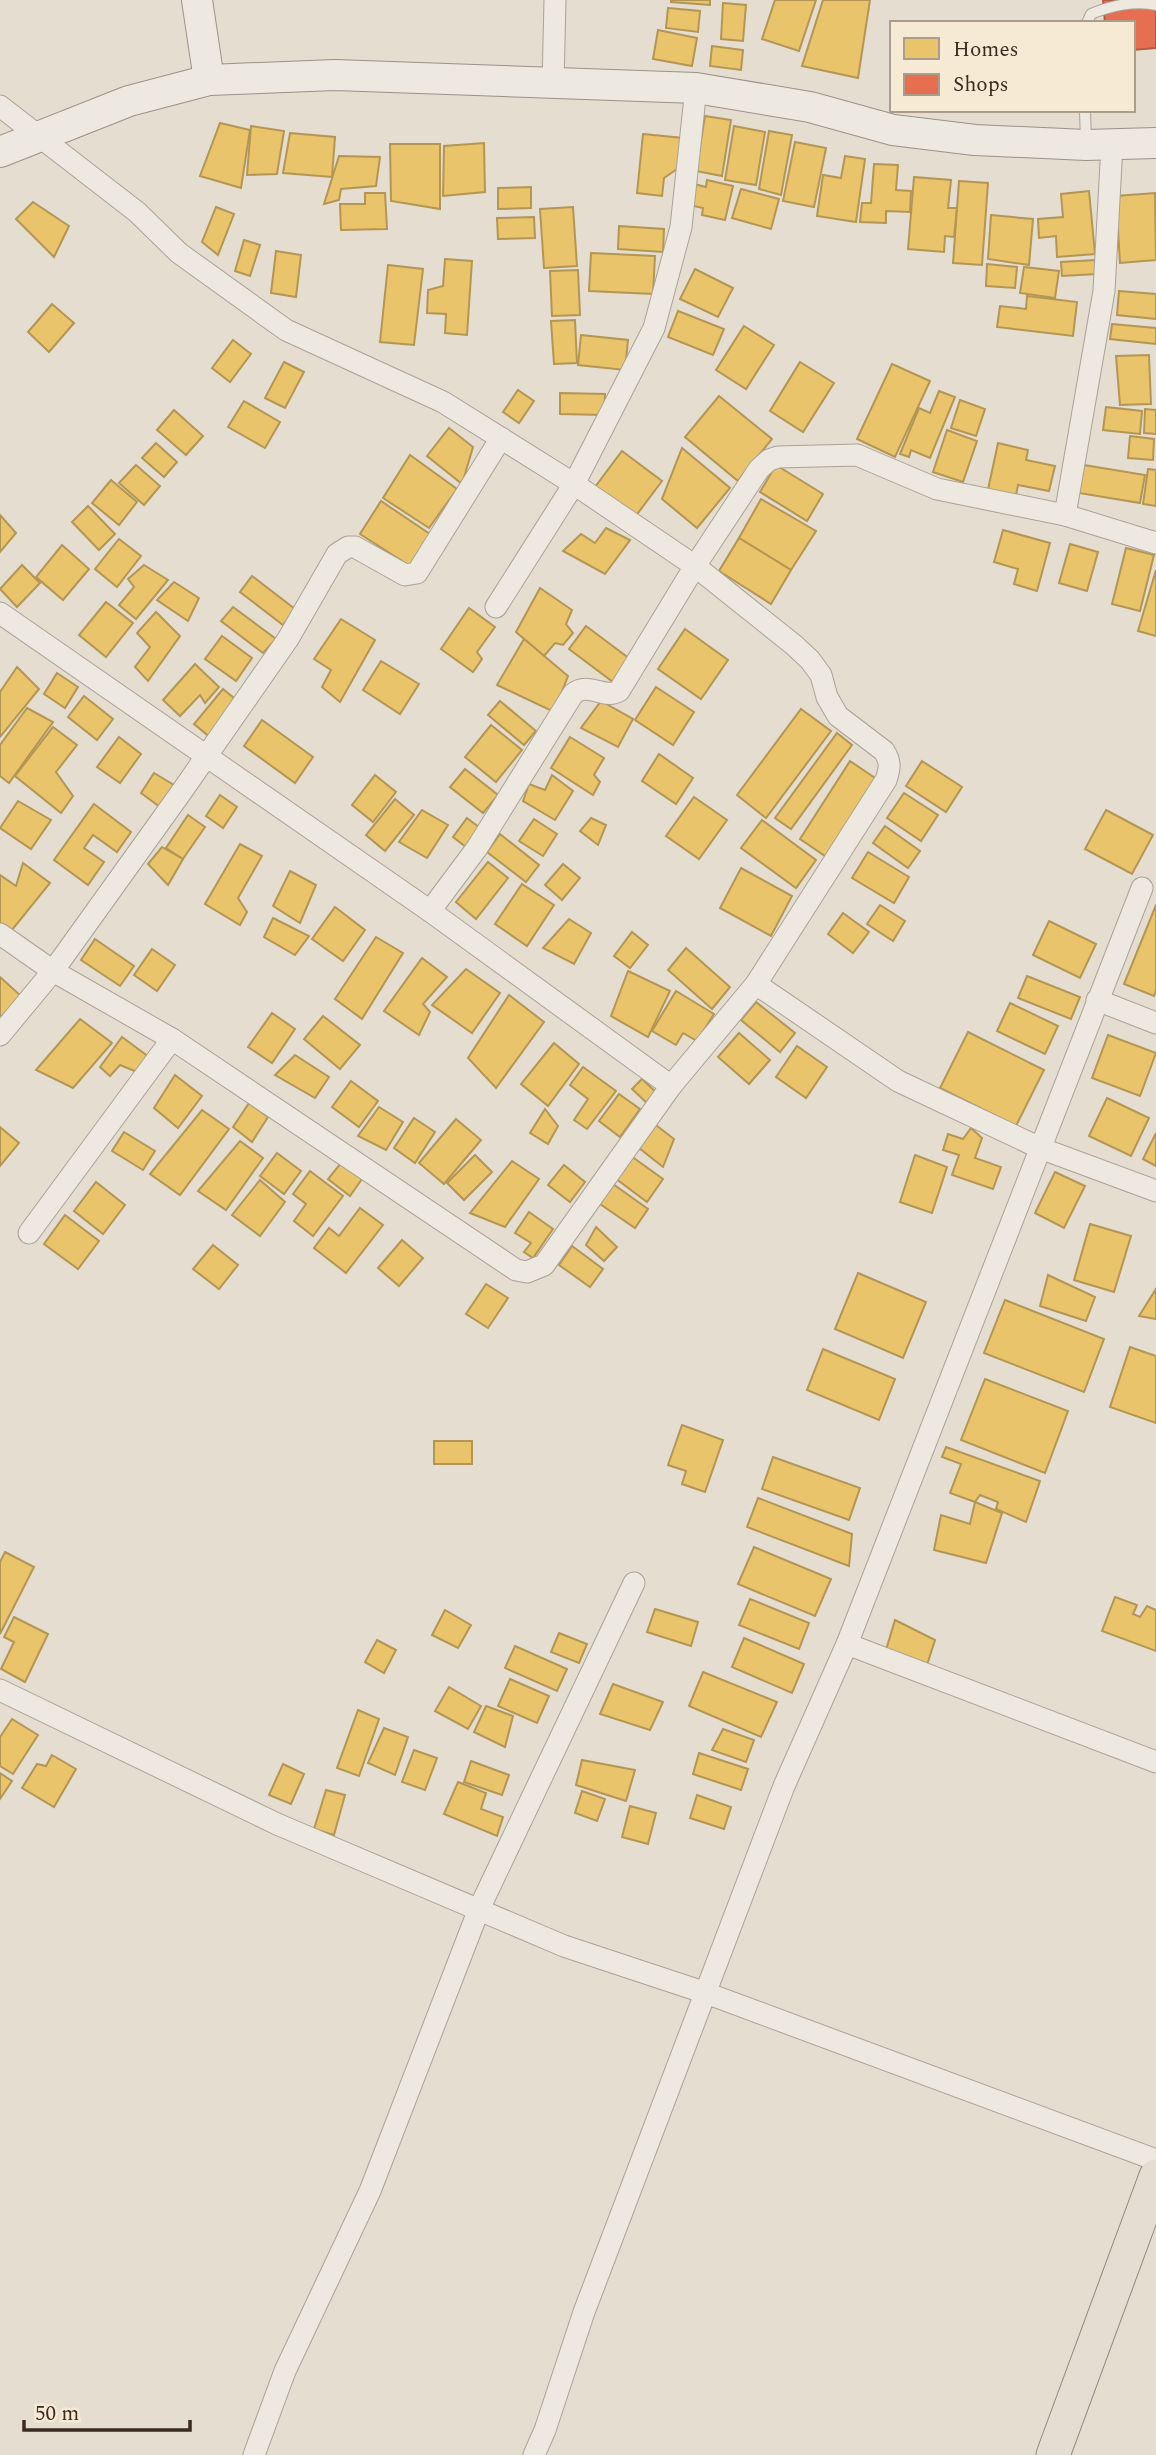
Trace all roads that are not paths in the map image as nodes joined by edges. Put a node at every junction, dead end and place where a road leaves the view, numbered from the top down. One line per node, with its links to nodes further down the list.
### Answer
1 (197, 0): 5 (street)
2 (555, 0): 6 (street)
3 (1156, 5): 4 (lane)
4 (1088, 21)
5 (209, 80): 6 (street); 10 (street)
6 (553, 84): 7 (street)
7 (696, 88): 12 (street); 15 (street)
8 (0, 106): 10 (street)
9 (1086, 112): 12 (lane)
10 (41, 136): 13 (street); 14 (street)
11 (1156, 143): 12 (street)
12 (1099, 145): 16 (street)
13 (0, 152)
14 (500, 438): 15 (street); 21 (street)
15 (574, 484): 18 (street); 19 (street)
16 (1065, 515): 17 (street); 18 (street)
17 (1156, 543)
18 (695, 566): 23 (street); 26 (street)
19 (496, 607)
20 (0, 613): 21 (street)
21 (204, 756): 23 (street); 25 (street)
22 (1142, 888): 27 (street)
23 (430, 911): 31 (street)
24 (0, 934): 25 (street)
25 (53, 971): 29 (street); 30 (street)
26 (756, 984): 31 (street); 32 (street)
27 (1097, 1000): 28 (street); 32 (street)
28 (1156, 1023)
29 (0, 1035)
30 (172, 1039): 31 (street); 34 (street)
31 (671, 1086)
32 (1040, 1148): 33 (street); 36 (street)
33 (1156, 1191)
34 (29, 1233)
35 (634, 1583): 39 (street)
36 (847, 1644): 38 (street); 40 (street)
37 (0, 1690): 39 (street)
38 (1156, 1762)
39 (479, 1909): 40 (street); 43 (street)
40 (706, 1993): 41 (street); 44 (street)
41 (1156, 2160)
42 (1156, 2176): 45 (main road)
43 (254, 2455)
44 (534, 2455)
45 (1054, 2455)

